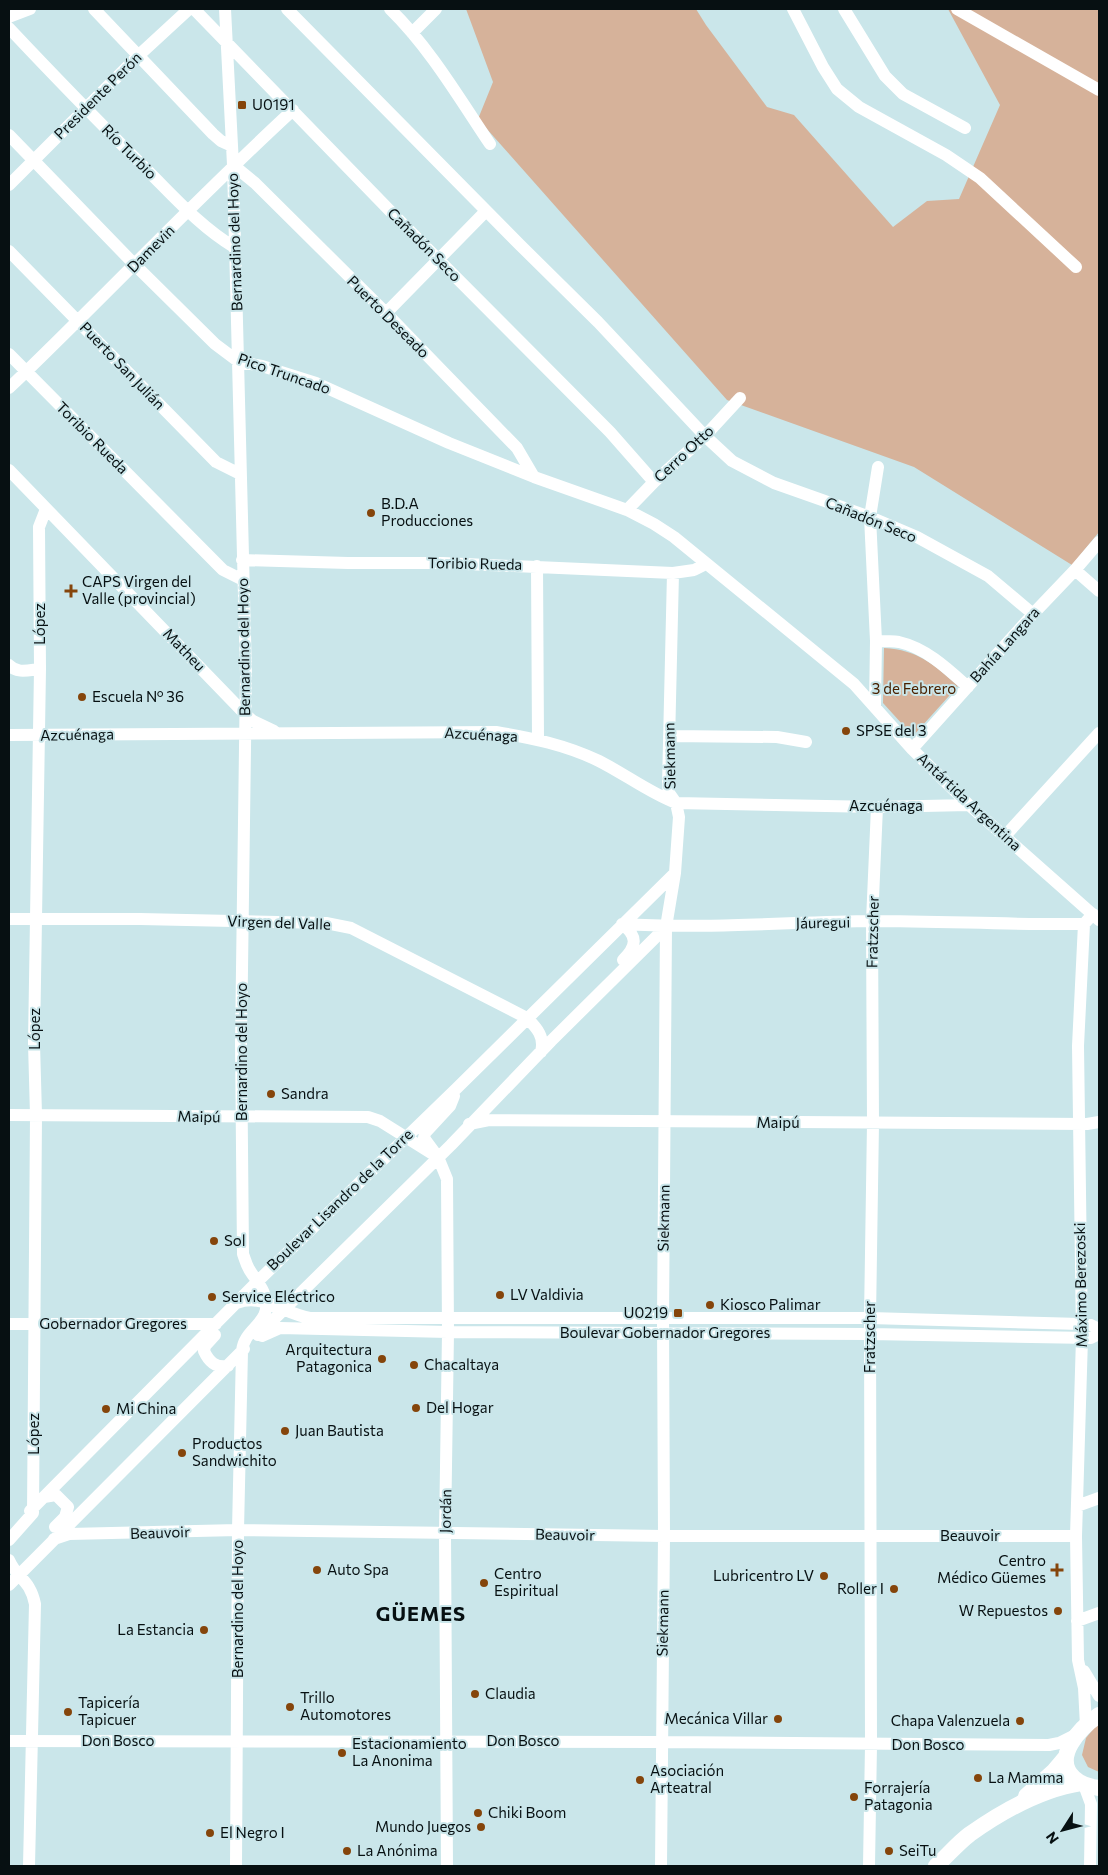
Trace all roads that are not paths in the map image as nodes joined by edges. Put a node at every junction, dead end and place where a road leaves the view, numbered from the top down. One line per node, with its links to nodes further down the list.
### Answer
1 (30, 9): 12 (street)
2 (94, 9): 16 (street)
3 (188, 9): 16 (street, Presidente Perón)
4 (194, 9): 15 (street, Cañadón Seco)
5 (226, 9): 15 (street, Bernardino del Hoyo)
6 (287, 9): 28 (street, Cañadón Seco)
7 (390, 9): 14 (street)
8 (436, 9): 14 (street)
9 (793, 9): 33 (street)
10 (844, 9): 20 (street)
11 (957, 9): 17 (street)
12 (9, 16)
13 (9, 28): 18 (street, Río Turbio)
14 (412, 33): 22 (street)
15 (226, 42): 19 (street, Cañadón Seco); 23 (street, Bernardino del Hoyo)
16 (138, 56): 18 (street, Presidente Perón); 23 (street)
17 (1099, 90)
18 (85, 109): 24 (street, Presidente Perón); 27 (street, Río Turbio)
19 (293, 110): 25 (street, Damevin); 31 (street, Cañadón Seco)
20 (965, 128)
21 (9, 135): 24 (street, Pico Truncado)
22 (490, 144)
23 (232, 146): 25 (street, Bernardino del Hoyo)
24 (33, 160): 26 (street, Presidente Perón); 32 (street, Pico Truncado)
25 (233, 165): 27 (street, Damevin); 29 (street, Bernardino del Hoyo); 34 (street, Puerto Deseado)
26 (9, 185)
27 (188, 211): 29 (street, Río Turbio); 32 (street, Damevin)
28 (486, 211): 31 (street); 41 (street, Cañadón Seco)
29 (234, 247): 37 (street, Bernardino del Hoyo)
30 (9, 251): 35 (street, Puerto San Julián)
31 (439, 259): 34 (street); 46 (street, Cañadón Seco)
32 (135, 265): 35 (street, Damevin); 37 (street, Pico Truncado)
33 (1076, 266)
34 (386, 313): 45 (street, Puerto Deseado)
35 (78, 320): 38 (street, Damevin); 44 (street, Puerto San Julián)
36 (9, 354): 38 (street, Toribio Rueda)
37 (239, 362): 44 (street, Bernardino del Hoyo); 45 (street, Pico Truncado)
38 (26, 372): 39 (street, Damevin); 56 (street, Toribio Rueda)
39 (9, 388)
40 (740, 398): 41 (street, Cerro Otto)
41 (705, 436): 46 (street, Cerro Otto); 49 (street, Cañadón Seco)
42 (878, 467): 49 (street)
43 (9, 470): 47 (street, Matheu)
44 (240, 474): 51 (street, Bernardino del Hoyo)
45 (534, 476): 48 (street, Pico Truncado)
46 (654, 482): 48 (street, Cerro Otto)
47 (46, 509): 61 (street, López); 64 (street, Matheu)
48 (627, 510): 52 (street, Pico Truncado)
49 (870, 517): 58 (street, Cañadón Seco); 59 (street)
50 (1099, 542): 54 (street, Bahía Langara)
51 (242, 560): 53 (street, Toribio Rueda); 56 (street, Bernardino del Hoyo)
52 (706, 564): 55 (street, Toribio Rueda); 63 (street, Antártida Argentina)
53 (537, 566): 55 (street, Toribio Rueda); 71 (street)
54 (1075, 570): 57 (street); 58 (street, Bahía Langara)
55 (673, 573): 70 (street, Siekmann)
56 (243, 580): 64 (street, Bernardino del Hoyo)
57 (1099, 591)
58 (1033, 614): 62 (street, Bahía Langara)
59 (876, 641): 62 (street); 63 (street)
60 (9, 665): 61 (street)
61 (40, 669): 69 (street, López)
62 (968, 686): 73 (street, Bahía Langara)
63 (875, 706): 73 (street, Antártida Argentina)
64 (246, 714): 65 (street, Matheu); 67 (street, Bernardino del Hoyo)
65 (282, 733): 67 (street, Azcuénaga); 71 (street, Azcuénaga)
66 (1099, 733): 77 (street)
67 (245, 735): 69 (street, Azcuénaga); 82 (street, Bernardino del Hoyo)
68 (9, 736): 69 (street, Azcuénaga)
69 (40, 736): 79 (street, López)
70 (669, 736): 72 (street); 74 (street, Siekmann)
71 (538, 739): 74 (street, Azcuénaga)
72 (806, 742)
73 (912, 749): 75 (street, Antártida Argentina)
74 (676, 803): 76 (street, Azcuénaga); 78 (street, Siekmann)
75 (969, 805): 76 (street, Azcuénaga); 77 (street, Antártida Argentina)
76 (877, 807): 83 (street, Fratzscher)
77 (1005, 836): 80 (street, Antártida Argentina)
78 (675, 872): 84 (street, Boulevar Lisandro de la Torre); 85 (street, Siekmann)
79 (36, 919): 81 (street, Virgen del Valle); 82 (street, Virgen del Valle); 91 (street, López)
80 (1092, 919): 83 (street, Jáuregui); 96 (street, Máximo Berezoski)
81 (9, 920)
82 (244, 921): 87 (street, Virgen del Valle); 92 (street, Bernardino del Hoyo)
83 (872, 922): 85 (street, Jáuregui); 94 (street, Fratzscher)
84 (622, 924): 85 (street, Jáuregui); 86 (street); 87 (street, Boulevar Lisandro de la Torre)
85 (666, 927): 86 (street); 93 (street, Siekmann)
86 (595, 999): 88 (street)
87 (527, 1018): 88 (street); 89 (street, Boulevar Lisandro de la Torre)
88 (541, 1052): 95 (street)
89 (456, 1089): 97 (street, Boulevar Lisandro de la Torre); 98 (street, Jordán)
90 (9, 1115): 91 (street, Maipú)
91 (36, 1115): 92 (street, Maipú); 106 (street, López)
92 (242, 1118): 97 (street, Maipú); 99 (street, Bernardino del Hoyo)
93 (666, 1122): 94 (street, Maipú); 95 (street, Maipú); 105 (street, Siekmann)
94 (873, 1123): 96 (street, Maipú); 104 (street, Fratzscher)
95 (469, 1124): 98 (street)
96 (1091, 1124): 109 (street, Máximo Berezoski)
97 (405, 1136): 98 (street, Maipú); 99 (street, Boulevar Lisandro de la Torre)
98 (438, 1157): 102 (street); 103 (street, Jordán)
99 (258, 1281): 100 (street, Boulevar Lisandro de la Torre); 101 (street, Bernardino del Hoyo)
100 (236, 1303): 101 (street, Boulevar Gobernador Gregores); 108 (street, Boulevar Lisandro de la Torre); 117 (street)
101 (267, 1303): 102 (street, Boulevar Gobernador Gregores); 116 (street)
102 (284, 1310): 103 (street, Boulevar Gobernador Gregores); 116 (street)
103 (448, 1316): 105 (street, Boulevar Gobernador Gregores); 111 (street, Jordán)
104 (870, 1318): 105 (street, Boulevar Gobernador Gregores); 109 (street, Boulevar Gobernador Gregores); 113 (street, Fratzscher)
105 (662, 1319): 112 (street, Siekmann)
106 (34, 1323): 107 (street, Gobernador Gregores); 108 (street, Gobernador Gregores); 121 (street, López)
107 (9, 1324)
108 (216, 1324): 118 (street, Boulevar Lisandro de la Torre)
109 (1081, 1324): 110 (street); 115 (street, Máximo Berezoski)
110 (1099, 1329)
111 (448, 1332): 112 (street, Boulevar Gobernador Gregores); 116 (street, Boulevar Gobernador Gregores); 124 (street, Jordán)
112 (663, 1333): 113 (street, Boulevar Gobernador Gregores); 125 (street, Siekmann)
113 (870, 1334): 115 (street, Boulevar Gobernador Gregores); 126 (street, Fratzscher)
114 (1099, 1334): 115 (street)
115 (1082, 1338): 120 (street, Máximo Berezoski)
116 (247, 1347): 117 (street); 122 (street, Bernardino del Hoyo)
117 (228, 1366): 128 (street)
118 (44, 1497): 121 (street, Boulevar Lisandro de la Torre); 131 (street)
119 (1099, 1498): 120 (street)
120 (1077, 1506): 127 (street, Máximo Berezoski)
121 (33, 1508): 123 (street, Boulevar Lisandro de la Torre); 129 (street)
122 (238, 1530): 124 (street, Beauvoir); 128 (street, Beauvoir); 142 (street, Bernardino del Hoyo)
123 (9, 1531)
124 (446, 1534): 125 (street, Beauvoir); 143 (street, Jordán)
125 (664, 1536): 126 (street, Beauvoir); 144 (street, Siekmann)
126 (870, 1536): 127 (street, Beauvoir); 145 (street, Fratzscher)
127 (1076, 1536): 135 (street, Máximo Berezoski)
128 (54, 1539): 131 (street)
129 (9, 1540)
130 (9, 1562): 131 (street); 132 (street)
131 (32, 1562): 132 (street)
132 (20, 1574): 133 (street); 141 (street)
133 (9, 1585)
134 (1099, 1613): 135 (street)
135 (1077, 1621): 136 (street, Máximo Berezoski)
136 (1078, 1660): 137 (street, Máximo Berezoski); 139 (street, Máximo Berezoski)
137 (1099, 1696)
138 (1099, 1715): 139 (main road)
139 (1083, 1729): 146 (street); 147 (main road)
140 (9, 1740): 141 (street, Don Bosco)
141 (32, 1740): 142 (street, Don Bosco); 152 (street)
142 (236, 1741): 143 (street, Don Bosco); 153 (street, Bernardino del Hoyo)
143 (448, 1741): 144 (street, Don Bosco); 154 (street, Jordán)
144 (662, 1742): 145 (street, Don Bosco); 155 (street, Siekmann)
145 (871, 1744): 146 (street, Don Bosco); 156 (street, Fratzscher)
146 (1038, 1745): 147 (street)
147 (1065, 1757): 148 (main road); 150 (main road)
148 (1088, 1785): 150 (main road); 151 (street)
149 (1099, 1797): 151 (street)
150 (1005, 1813): 157 (main road)
151 (1091, 1819): 158 (street)
152 (29, 1866)
153 (236, 1866)
154 (447, 1866)
155 (661, 1866)
156 (869, 1866)
157 (936, 1866)
158 (1090, 1866)

